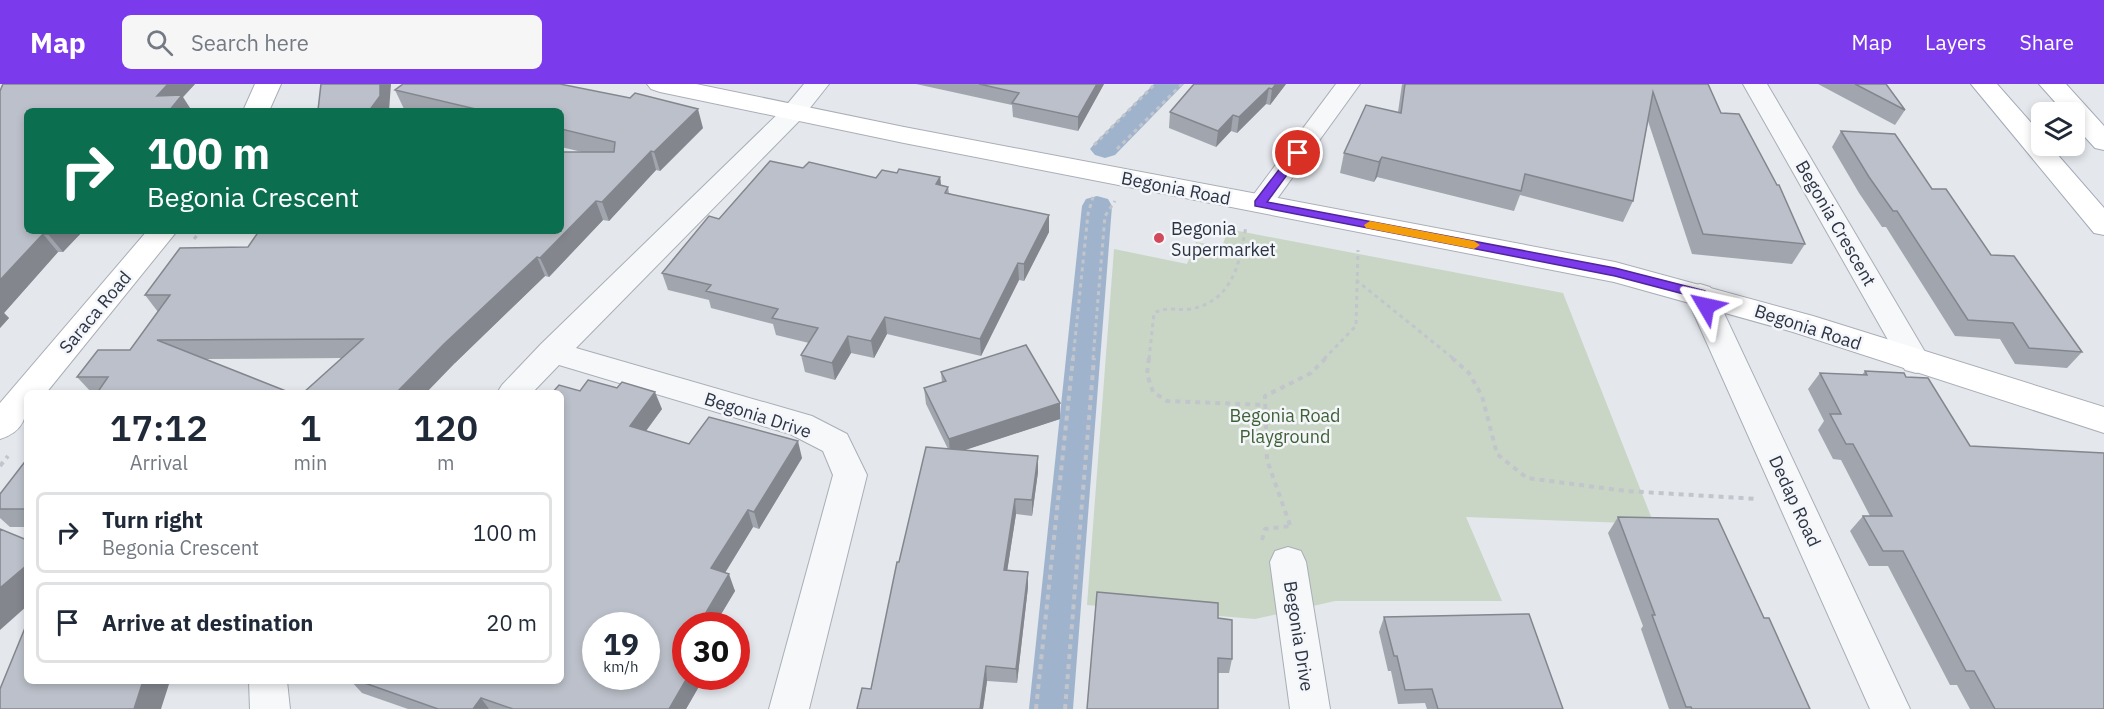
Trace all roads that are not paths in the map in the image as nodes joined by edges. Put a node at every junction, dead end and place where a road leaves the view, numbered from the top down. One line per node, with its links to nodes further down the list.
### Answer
1 (268, 84): 8 (street)
2 (660, 84): 9 (street, Begonia Road)
3 (817, 84): 9 (street)
4 (1348, 84): 11 (street)
5 (1755, 84): 16 (street, Begonia Crescent)
6 (1984, 84): 12 (street)
7 (2052, 84): 10 (street)
8 (257, 108)
9 (793, 112): 11 (street, Begonia Road); 15 (street)
10 (2104, 142)
11 (1253, 210): 14 (street, Begonia Road)
12 (2104, 226)
13 (160, 234): 17 (street, Saraca Road)
14 (1700, 294): 16 (street, Begonia Road); 27 (street, Dedap Road)
15 (552, 352): 18 (street); 25 (street, Begonia Drive)
16 (1917, 362): 20 (street, Begonia Road)
17 (30, 390)
18 (516, 390)
19 (24, 397): 21 (street, Saraca Road)
20 (2104, 420)
21 (0, 426)
22 (1288, 562): 26 (street, Begonia Drive)
23 (268, 684): 24 (street)
24 (270, 709)
25 (789, 709)
26 (1310, 709)
27 (1890, 709)

